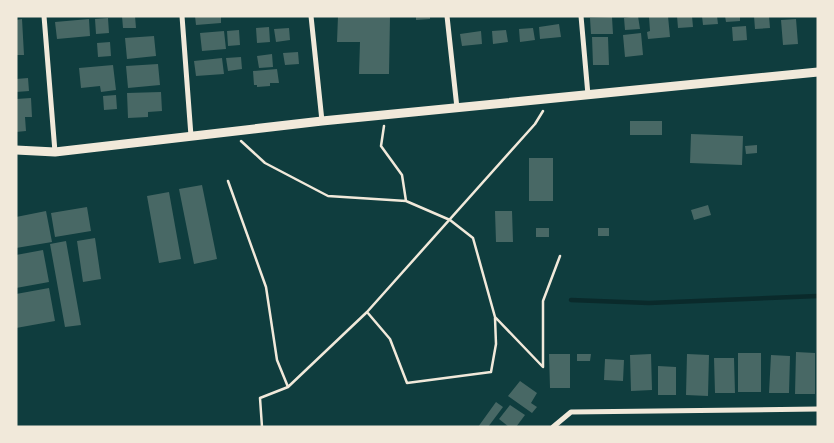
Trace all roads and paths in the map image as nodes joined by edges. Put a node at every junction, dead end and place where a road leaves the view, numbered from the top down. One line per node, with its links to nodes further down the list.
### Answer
1 (44, 16): 15 (street)
2 (182, 16): 13 (street)
3 (311, 16): 11 (street)
4 (448, 16): 9 (street)
5 (581, 16): 7 (street)
6 (818, 72): 7 (street)
7 (588, 96): 8 (street)
8 (551, 100): 9 (street); 18 (path)
9 (458, 108): 10 (street)
10 (386, 115): 11 (street); 17 (path)
11 (322, 121): 12 (street)
12 (230, 132): 13 (street); 17 (path)
13 (190, 136): 15 (street)
14 (16, 150): 15 (street)
15 (55, 152)
16 (228, 181): 22 (path)
17 (406, 200): 18 (path)
18 (450, 220): 20 (path); 21 (path)
19 (560, 256): 21 (path)
20 (368, 312): 21 (path); 22 (path)
21 (495, 317)
22 (288, 388): 24 (path)
23 (818, 409): 25 (street)
24 (262, 427)
25 (553, 427)

